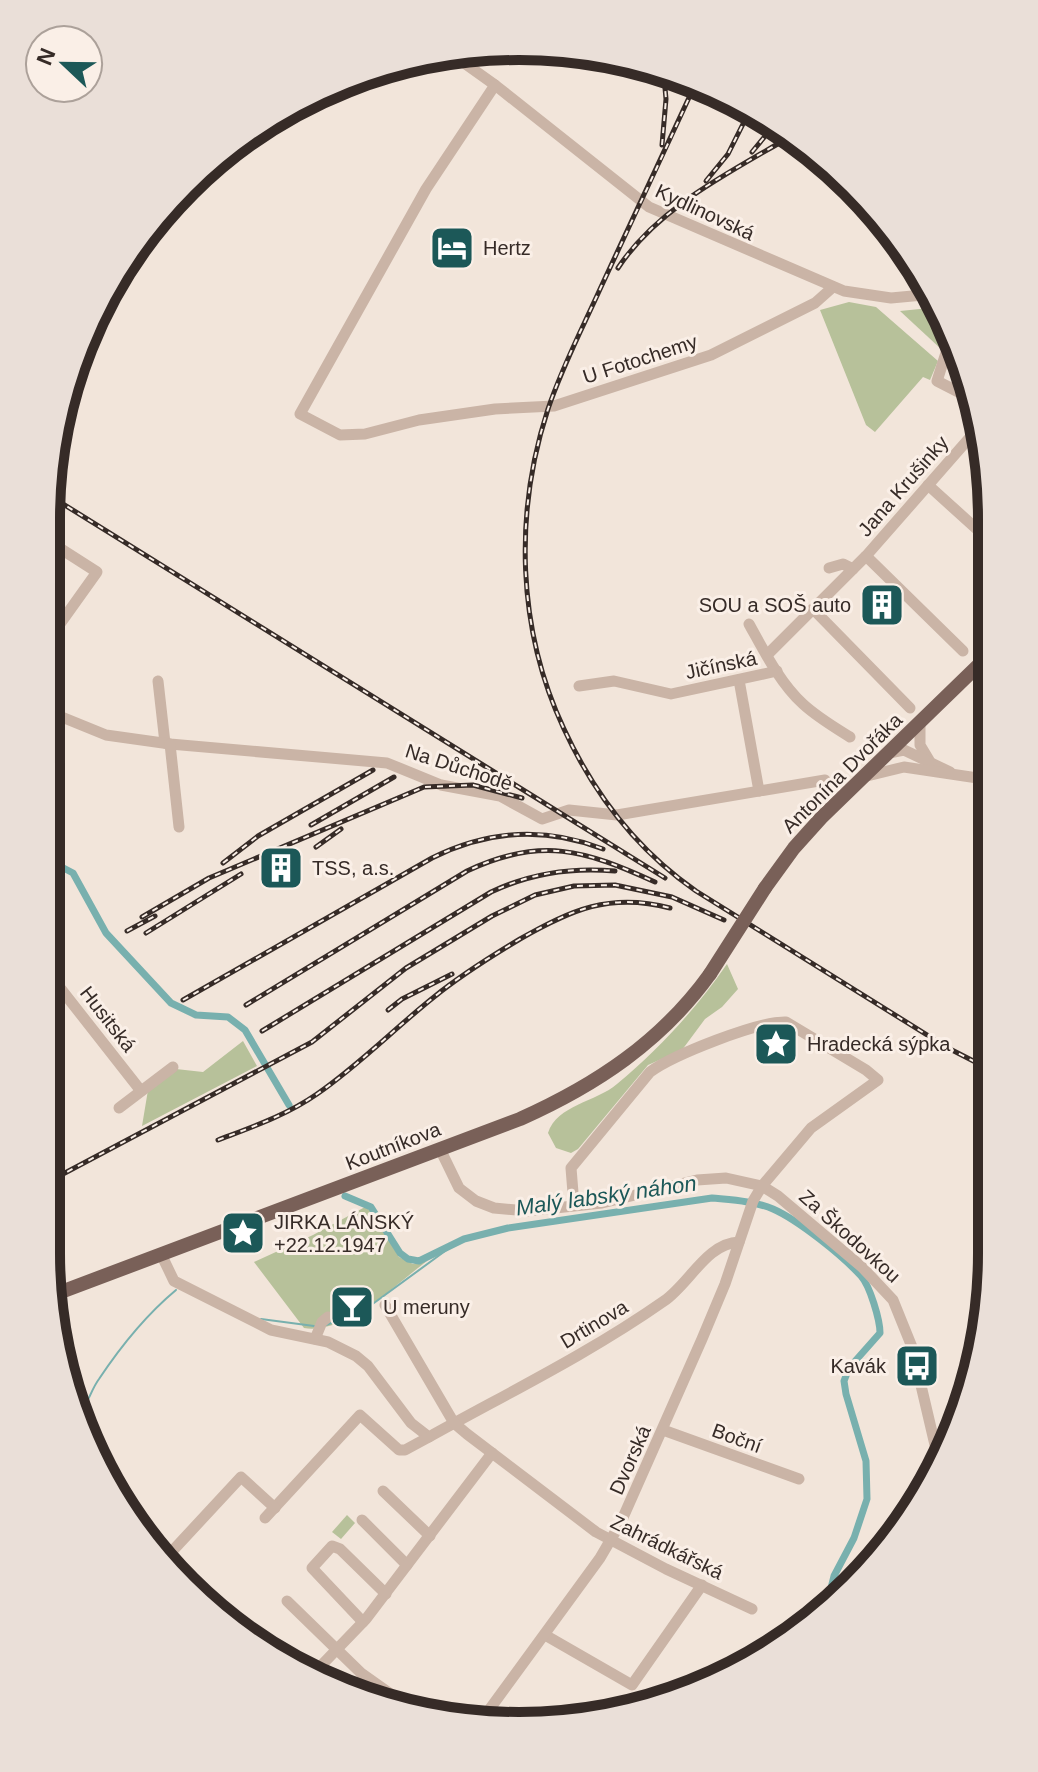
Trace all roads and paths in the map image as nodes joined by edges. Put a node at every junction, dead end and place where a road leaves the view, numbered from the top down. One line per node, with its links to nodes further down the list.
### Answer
1 (465, 63): 2 (street, Kydlinovská)
2 (495, 85): 3 (street, Kydlinovská); 3 (street, U Fotochemy)
3 (833, 287): 4 (street, Kydlinovská)
4 (920, 295)
5 (946, 352): 6 (street)
6 (960, 393)
7 (970, 437): 8 (street, Jana Krušinky)
8 (928, 485): 9 (street); 11 (street, Jana Krušinky)
9 (978, 530)
10 (60, 548): 15 (street)
11 (866, 556): 13 (street, Jana Krušinky); 17 (street)
12 (829, 568): 13 (street)
13 (853, 569): 14 (street, Jana Krušinky)
14 (813, 609): 18 (street, Jana Krušinky); 24 (street)
15 (60, 624)
16 (749, 624): 18 (street)
17 (963, 651)
18 (767, 655): 20 (street)
19 (978, 666): 26 (main road, Antonína Dvořáka)
20 (777, 671): 21 (street, Jičínská); 27 (street)
21 (739, 680): 23 (street, Jičínská); 34 (street)
22 (158, 681): 28 (street)
23 (579, 686)
24 (910, 708)
25 (60, 716): 28 (street, Na Důchodě)
26 (920, 724): 29 (main road, Antonína Dvořáka); 30 (street)
27 (850, 737)
28 (167, 743): 34 (street, Na Důchodě); 35 (street)
29 (897, 747): 30 (street); 31 (main road, Antonína Dvořáka)
30 (933, 768): 31 (street); 32 (street)
31 (863, 777): 36 (main road, Antonína Dvořáka, bridge)
32 (978, 779)
33 (825, 780): 34 (street, Na Důchodě)
34 (759, 791)
35 (179, 827)
36 (710, 974): 41 (main road, Koutníkova)
37 (60, 988): 39 (street, Husitská)
38 (173, 1067): 39 (street)
39 (141, 1091): 40 (street)
40 (119, 1108)
41 (440, 1149): 43 (street, Za Škodovkou); 45 (main road, Koutníkova)
42 (762, 1186): 43 (street, Za Škodovkou); 43 (street); 44 (street, Dvorská); 53 (street, Za Škodovkou)
43 (574, 1205)
44 (739, 1242): 50 (street, Drtinova); 51 (street, Dvorská)
45 (161, 1254): 46 (main road, Koutníkova); 49 (street)
46 (62, 1292)
47 (385, 1305): 50 (street, Zahrádkářská)
48 (328, 1317): 49 (street)
49 (315, 1339): 52 (street)
50 (454, 1423): 52 (street); 54 (street, Zahrádkářská)
51 (663, 1430): 55 (street, Boční); 61 (street, Dvorská)
52 (429, 1437): 57 (street)
53 (935, 1446)
54 (492, 1453): 60 (street); 61 (street, Zahrádkářská)
55 (799, 1479)
56 (383, 1491): 60 (street)
57 (275, 1508): 58 (street); 62 (street)
58 (265, 1518)
59 (362, 1520): 63 (street)
60 (430, 1536): 63 (street)
61 (611, 1541): 64 (street, Zahrádkářská); 69 (street, Dvorská)
62 (171, 1552)
63 (407, 1565): 65 (street)
64 (702, 1585): 67 (street, Zahrádkářská); 69 (street)
65 (386, 1594): 68 (street); 68 (street)
66 (287, 1601): 70 (street)
67 (752, 1609)
68 (363, 1622): 70 (street)
69 (545, 1635): 73 (street, Dvorská)
70 (337, 1650): 71 (street); 72 (street)
71 (320, 1667)
72 (389, 1693)
73 (488, 1711)

